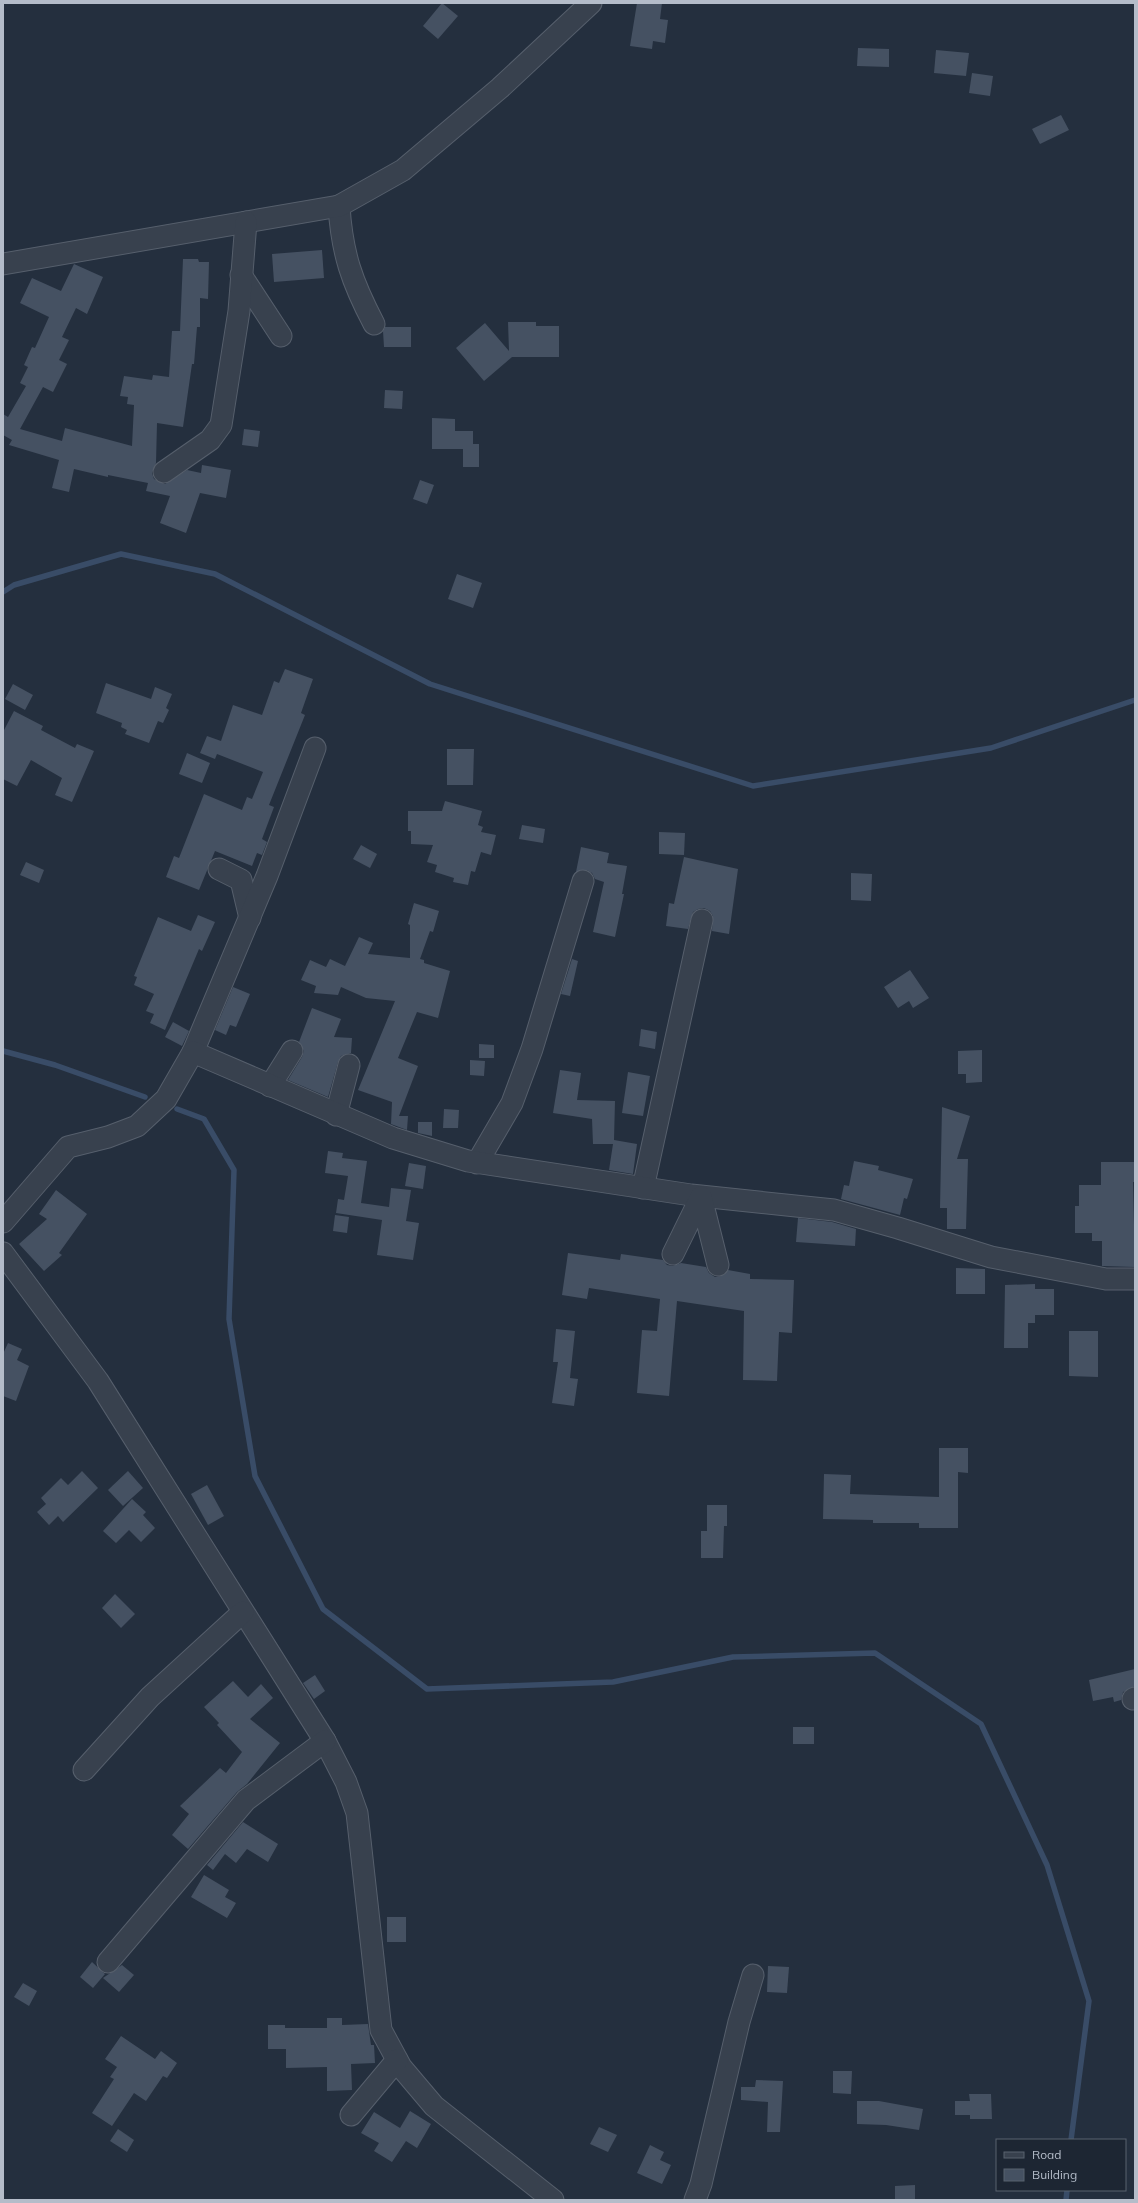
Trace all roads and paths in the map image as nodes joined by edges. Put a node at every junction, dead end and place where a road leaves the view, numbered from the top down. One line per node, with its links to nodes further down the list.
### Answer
1 (591, 3): 2 (street)
2 (339, 206): 3 (street); 6 (street)
3 (246, 222): 4 (street); 5 (street)
4 (3, 264)
5 (242, 275): 7 (street); 8 (street)
6 (374, 324)
7 (281, 336)
8 (164, 472)
9 (316, 748): 12 (street)
10 (219, 868): 12 (street)
11 (583, 881): 19 (street)
12 (250, 918): 15 (street)
13 (702, 920): 20 (street)
14 (292, 1051): 17 (street)
15 (189, 1059): 17 (street); 22 (street)
16 (349, 1066): 18 (street)
17 (270, 1086): 18 (street)
18 (336, 1115): 19 (street)
19 (477, 1162): 20 (street)
20 (643, 1188): 21 (street)
21 (700, 1197): 24 (street); 25 (street); 26 (street)
22 (3, 1222)
23 (3, 1254): 27 (street)
24 (672, 1254)
25 (718, 1265)
26 (1135, 1279)
27 (243, 1612): 28 (street); 29 (street)
28 (324, 1741): 30 (street); 32 (street)
29 (84, 1770)
30 (108, 1962)
31 (753, 1975): 35 (street)
32 (397, 2060): 33 (street); 34 (street)
33 (351, 2115)
34 (553, 2200)
35 (695, 2200)

